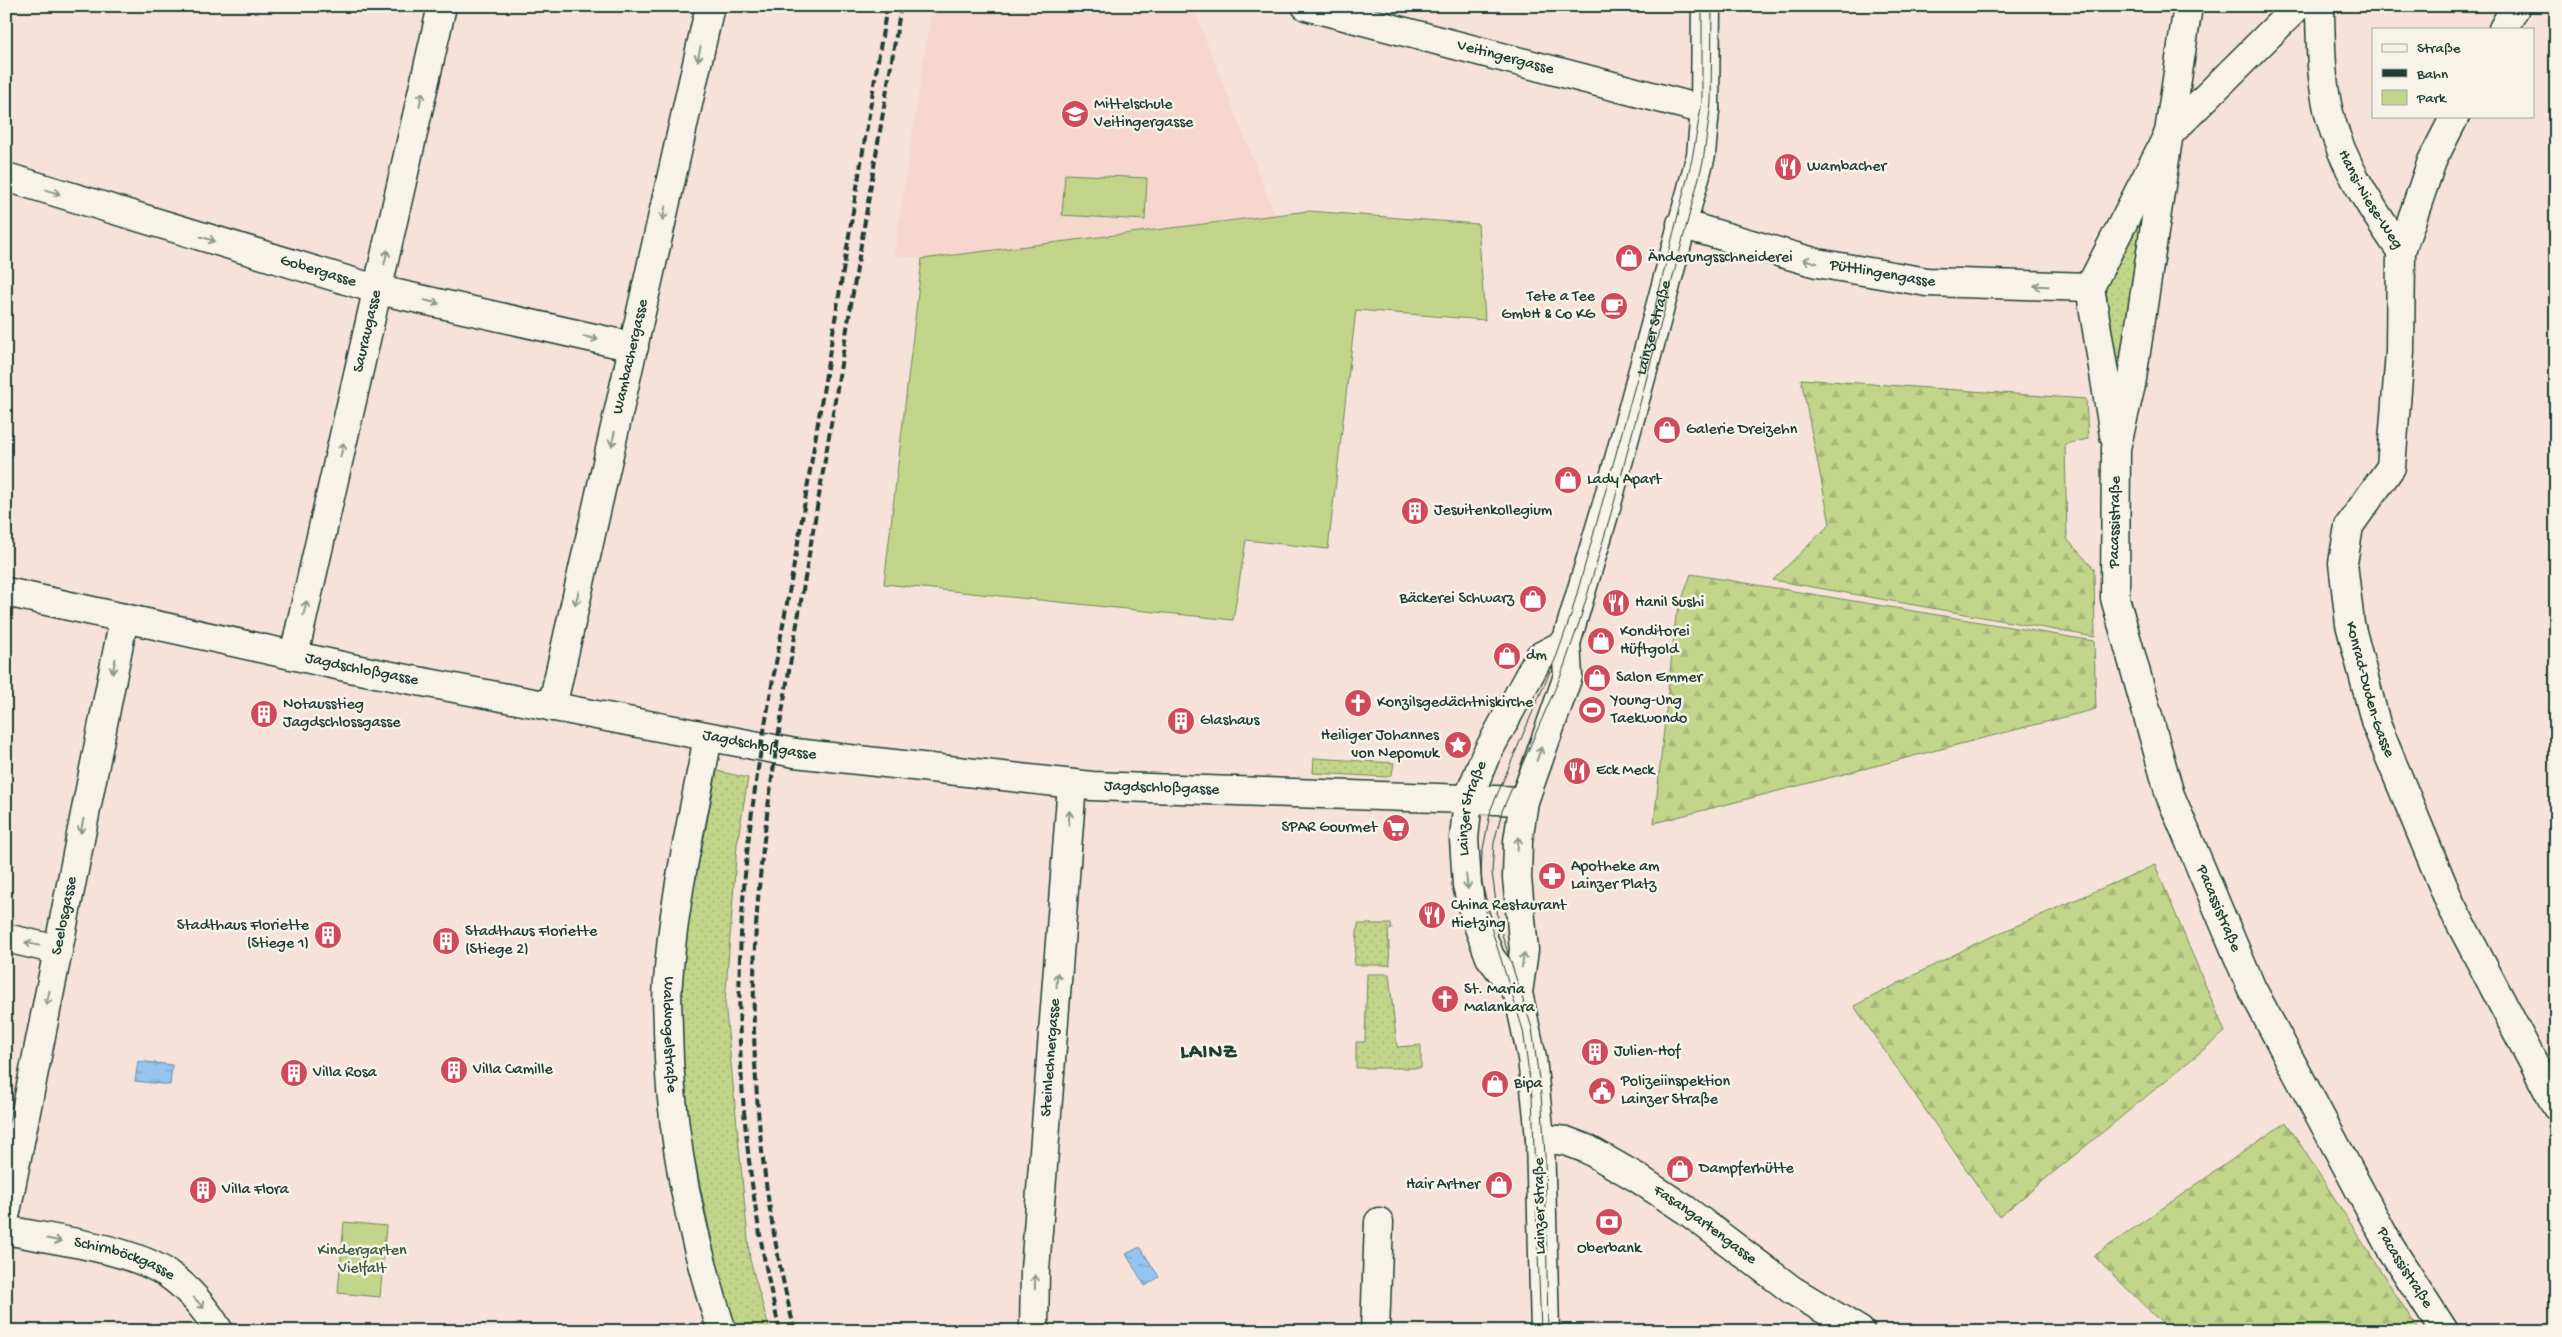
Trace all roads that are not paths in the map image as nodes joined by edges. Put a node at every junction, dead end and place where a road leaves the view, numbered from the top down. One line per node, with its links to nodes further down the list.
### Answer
1 (442, 6): 17 (street, Sauraugasse, one-way to 1)
2 (710, 6): 18 (street, Wambachergasse, one-way to 18)
3 (1306, 6): 10 (street, Veitingergasse)
4 (1706, 6): 10 (street, Lainzer Straße)
5 (2188, 6): 12 (street, Pacassistraße)
6 (2298, 6): 12 (street)
7 (2316, 6): 15 (street, Hansi-Niese-Weg)
8 (2516, 6): 9 (street)
9 (2504, 28)
10 (1705, 110): 14 (street, Lainzer Straße)
11 (2454, 118): 15 (street, Hansi-Niese-Weg)
12 (2168, 135): 16 (street, Pacassistraße); 19 (street, Pacassistraße)
13 (6, 177): 17 (street, Gobergasse, one-way to 17)
14 (1681, 224): 16 (street, Püttlingengasse, one-way to 14); 22 (street, Lainzer Straße)
15 (2401, 251): 32 (street, Konrad-Duden-Gasse)
16 (2090, 287): 19 (street, Pacassistraße)
17 (379, 290): 18 (street, Gobergasse, one-way to 18); 23 (street, Sauraugasse, one-way to 17)
18 (634, 347): 24 (street, Wambachergasse, one-way to 24)
19 (2116, 448): 43 (street, Pacassistraße)
20 (6, 592): 21 (street, Jagdschloßgasse)
21 (124, 618): 23 (street, Jagdschloßgasse); 30 (street, Seelosgasse, one-way to 30)
22 (1566, 643): 27 (street, Lainzer Straße); 28 (street, Lainzer Straße, one-way to 22)
23 (294, 656): 24 (street, Jagdschloßgasse)
24 (552, 707): 25 (street, Jagdschloßgasse)
25 (708, 737): 26 (street, Jagdschloßgasse); 38 (street, Waldvogelstraße)
26 (1072, 784): 27 (street, Jagdschloßgasse); 39 (street, Steinlechnergasse, one-way to 26)
27 (1468, 799): 28 (street, Jagdschloßgasse); 31 (street, Lainzer Straße, one-way to 31)
28 (1524, 801): 31 (street, Lainzer Straße, one-way to 28)
29 (6, 938): 30 (street, one-way to 29)
30 (58, 950): 34 (street, Seelosgasse, one-way to 34)
31 (1518, 993): 33 (street, Lainzer Straße)
32 (2556, 1106)
33 (1540, 1138): 41 (street, Lainzer Straße); 42 (street, Fasangartengasse)
34 (6, 1212)
35 (1379, 1222): 40 (street)
36 (6, 1230): 37 (street, Schirnböckgasse, one-way to 37)
37 (220, 1331)
38 (722, 1331)
39 (1034, 1331)
40 (1375, 1331)
41 (1544, 1331)
42 (1860, 1331)
43 (2444, 1331)

